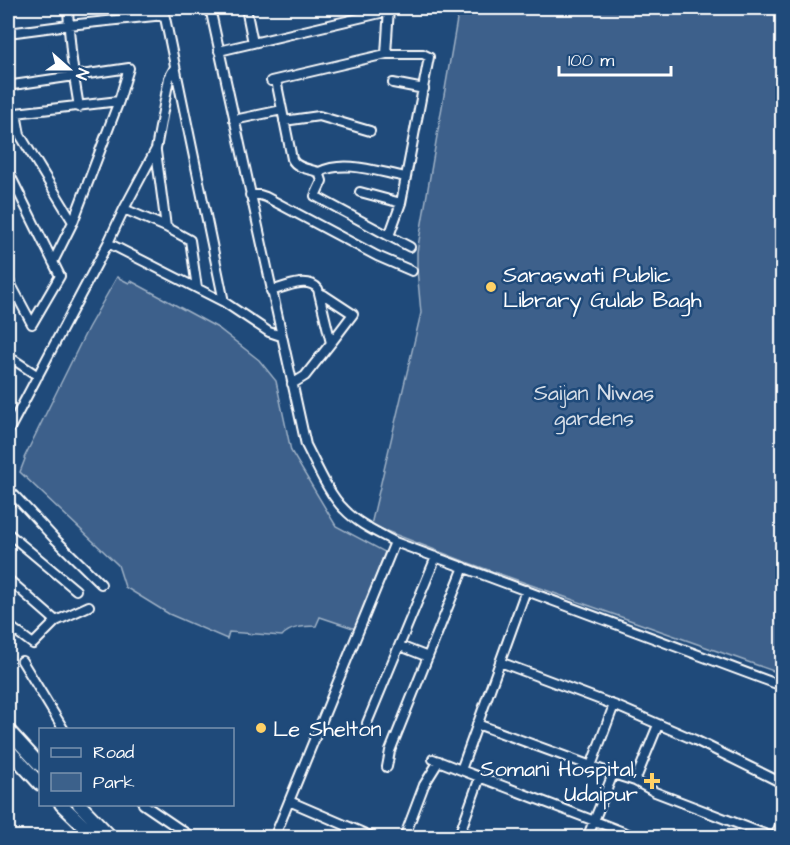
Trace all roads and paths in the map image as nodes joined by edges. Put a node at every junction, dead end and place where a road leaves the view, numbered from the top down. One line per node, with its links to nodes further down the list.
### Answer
1 (69, 8): 6 (street)
2 (210, 8): 9 (street)
3 (246, 8): 8 (street)
4 (389, 9): 8 (street); 10 (street)
5 (164, 11): 6 (street); 11 (street)
6 (69, 25): 7 (street); 12 (street)
7 (8, 33)
8 (253, 43): 9 (street)
9 (219, 51): 21 (street)
10 (386, 54): 15 (street); 19 (street)
11 (175, 66): 24 (street); 43 (street)
12 (73, 76): 14 (street); 16 (street); 17 (street)
13 (393, 83): 15 (street)
14 (8, 87)
15 (424, 89): 27 (street)
16 (119, 101): 17 (street); 32 (street)
17 (79, 107): 20 (street)
18 (8, 109): 20 (street)
19 (282, 110): 21 (street); 22 (street)
20 (16, 113): 32 (street)
21 (234, 120): 29 (street)
22 (284, 121): 23 (street); 26 (street)
23 (370, 131)
24 (156, 149): 31 (street); 33 (street)
25 (8, 171): 37 (street)
26 (319, 172): 27 (street); 34 (street)
27 (406, 177): 30 (street)
28 (360, 192): 30 (street)
29 (250, 195): 38 (street); 41 (street)
30 (401, 203): 34 (street)
31 (124, 209): 33 (street); 35 (street)
32 (73, 222): 37 (street)
33 (166, 227): 40 (street)
34 (389, 236): 36 (street)
35 (108, 243): 40 (street); 47 (street)
36 (410, 247)
37 (53, 262): 39 (street)
38 (412, 271)
39 (8, 279)
40 (197, 288): 43 (street)
41 (271, 291): 42 (street); 44 (street)
42 (319, 293): 45 (street); 45 (street)
43 (224, 302): 44 (street)
44 (281, 336): 48 (street)
45 (331, 343): 48 (street)
46 (8, 356): 47 (street)
47 (38, 376): 49 (street)
48 (292, 384): 54 (street)
49 (8, 432)
50 (8, 489): 51 (street)
51 (15, 496): 52 (street); 58 (street)
52 (8, 505)
53 (8, 533): 59 (street)
54 (395, 542): 55 (street); 85 (street)
55 (436, 557): 56 (street); 64 (street)
56 (464, 567): 60 (street); 65 (street)
57 (8, 579): 62 (street)
58 (101, 584)
59 (76, 590)
60 (526, 590): 67 (street); 68 (street)
61 (89, 606): 62 (street)
62 (56, 621): 63 (street)
63 (8, 625)
64 (400, 646): 65 (street); 70 (street)
65 (428, 657): 78 (street)
66 (22, 661): 73 (street)
67 (500, 662): 69 (street); 71 (street)
68 (783, 686)
69 (614, 705): 72 (street); 77 (street)
70 (367, 723)
71 (477, 723): 77 (street); 79 (street)
72 (658, 725): 82 (street); 84 (street)
73 (63, 728)
74 (8, 730): 76 (main road)
75 (8, 749): 83 (main road)
76 (39, 764)
77 (591, 766): 80 (street)
78 (387, 767)
79 (461, 770): 81 (street); 97 (street)
80 (613, 774): 82 (street); 89 (street)
81 (480, 777): 89 (street); 91 (street)
82 (635, 781): 90 (street)
83 (39, 783)
84 (783, 783)
85 (288, 801): 95 (street); 96 (street)
86 (63, 806): 92 (main road)
87 (81, 806): 93 (main road)
88 (145, 806): 94 (street)
89 (593, 820): 99 (street); 100 (street)
90 (783, 820)
91 (459, 834): 98 (street)
92 (96, 837)
93 (112, 837)
94 (193, 837)
95 (274, 837)
96 (375, 837)
97 (404, 837)
98 (477, 837)
99 (587, 837)
100 (639, 837)

